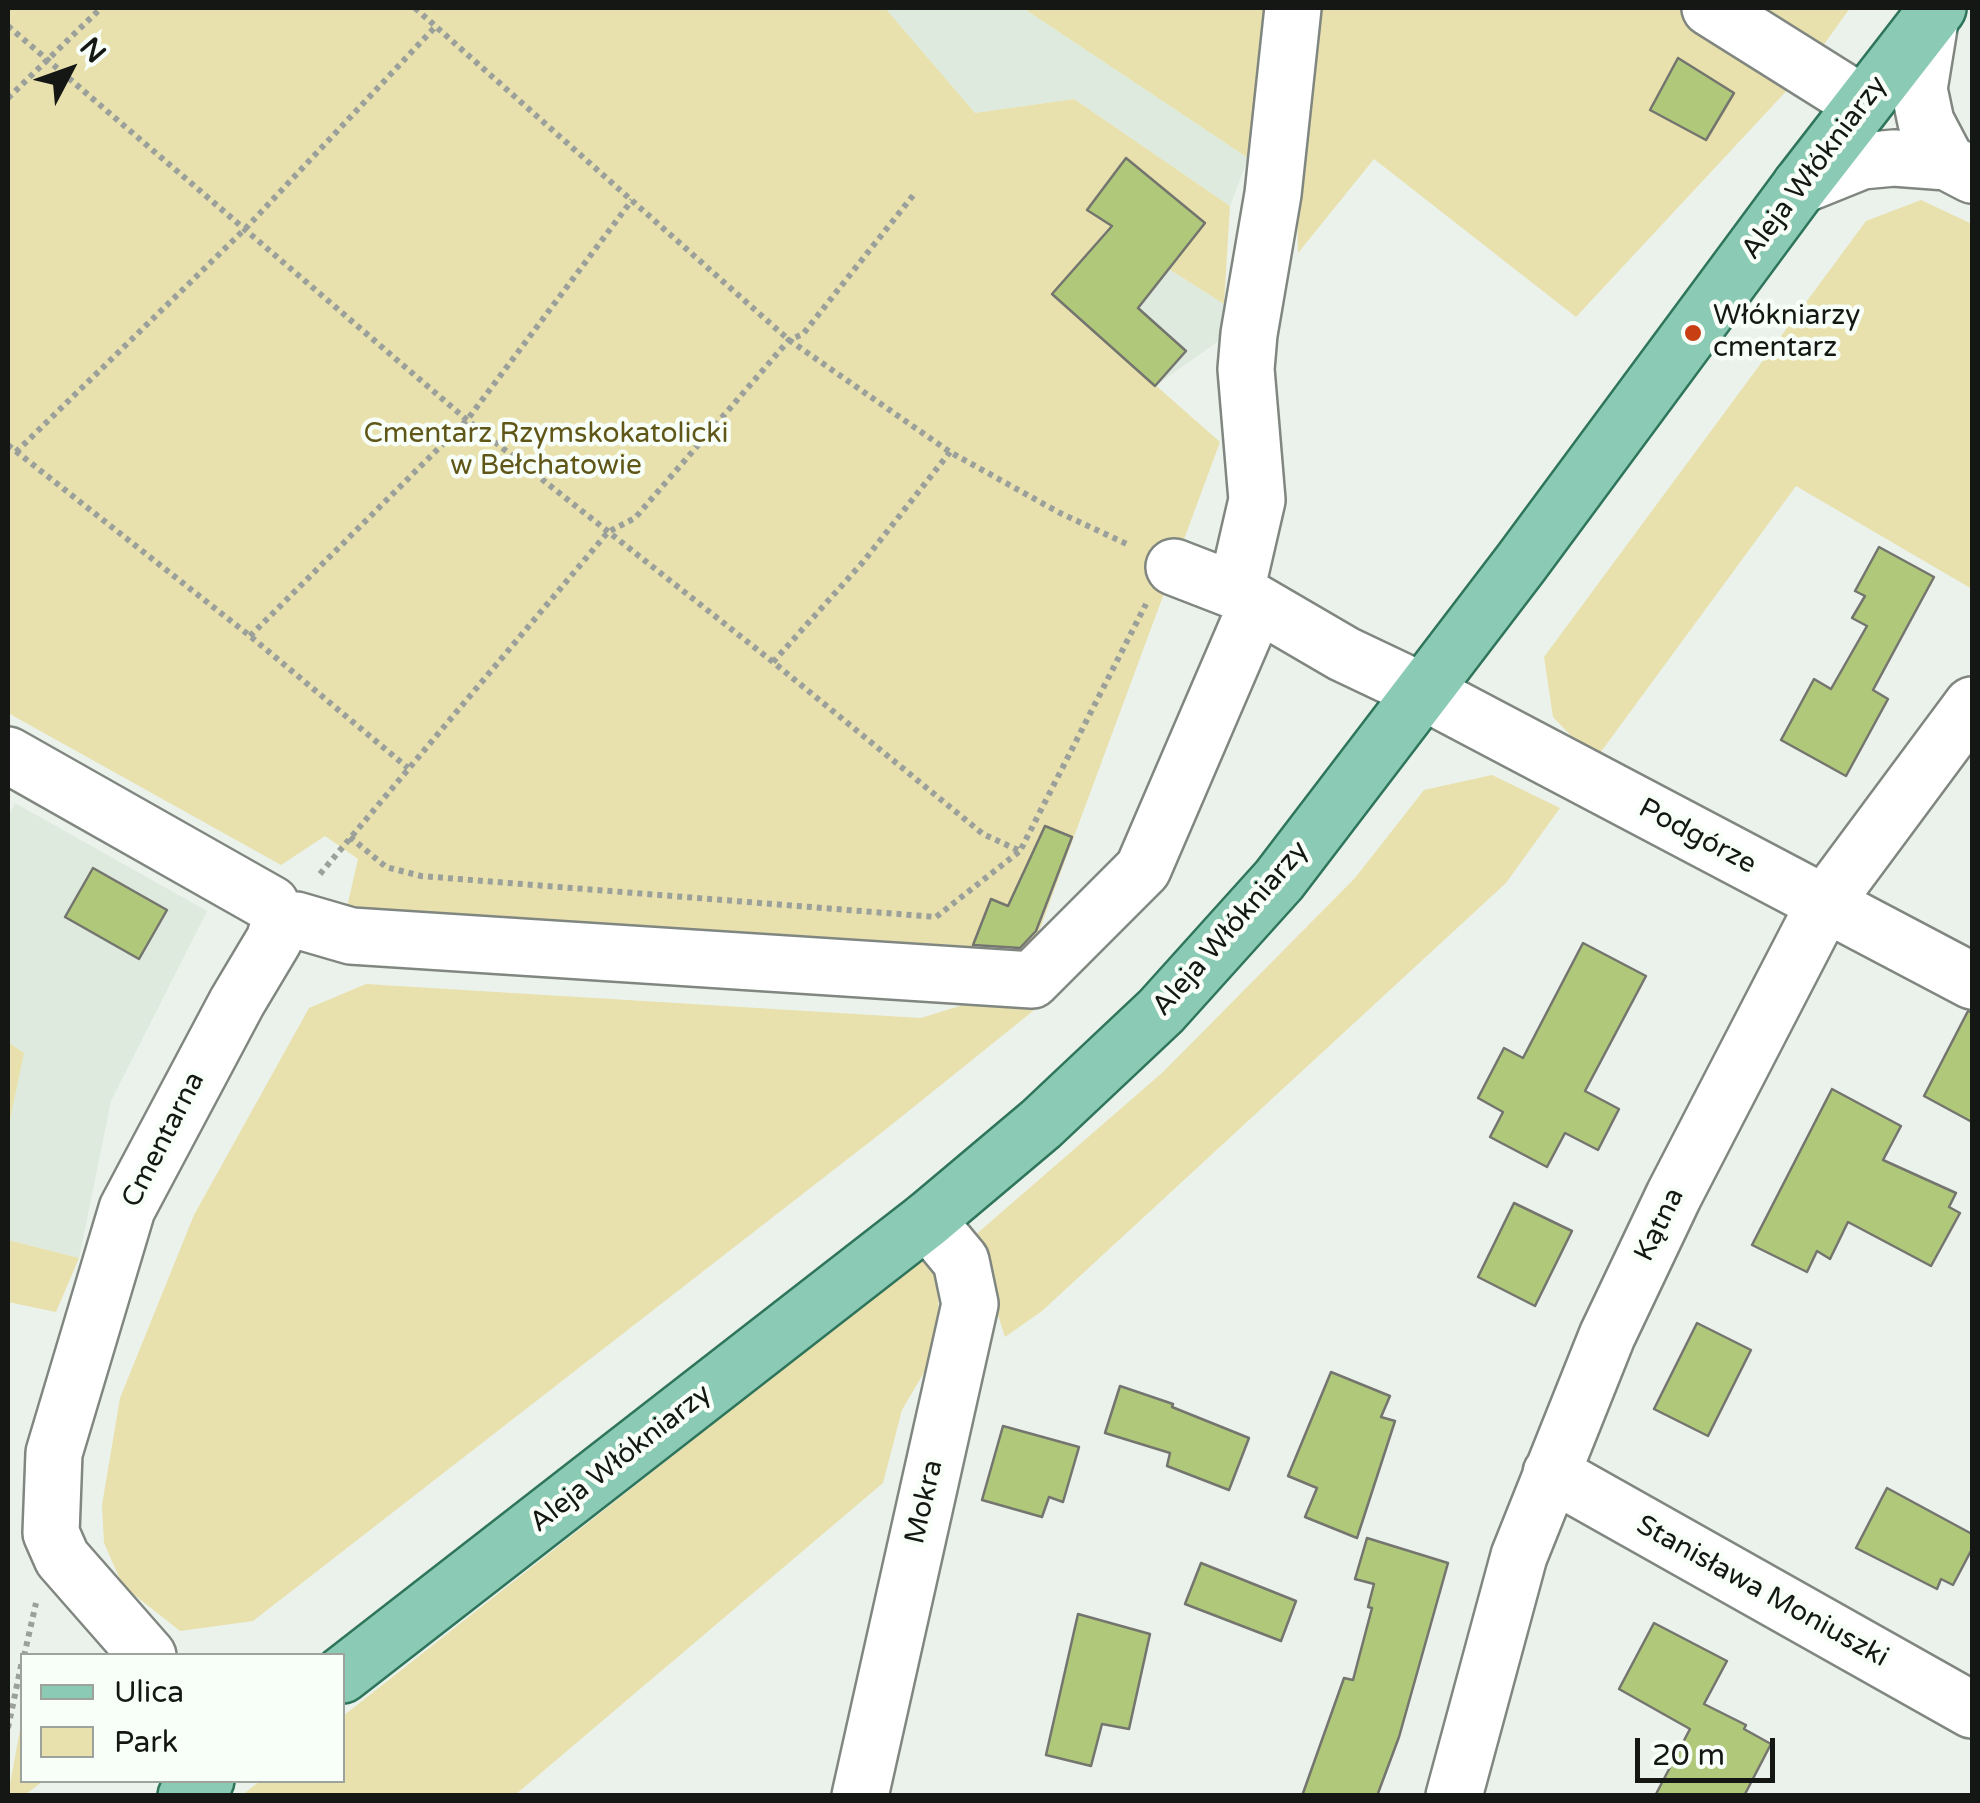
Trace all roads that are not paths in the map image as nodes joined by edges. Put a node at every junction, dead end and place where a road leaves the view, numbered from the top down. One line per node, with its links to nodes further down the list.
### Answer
1 (1293, 8): 8 (street)
2 (1710, 8): 4 (street)
3 (1935, 12): 4 (main road, Aleja Włókniarzy); 5 (street)
4 (1863, 104): 6 (main road, Aleja Włókniarzy)
5 (1960, 168): 6 (street)
6 (1800, 186): 9 (main road, Aleja Włókniarzy)
7 (1171, 565): 8 (street)
8 (1246, 598): 9 (street, Podgórze); 13 (street)
9 (1422, 692): 12 (street, Podgórze); 15 (main road, Aleja Włókniarzy)
10 (1972, 705): 12 (street, Kątna)
11 (8, 754): 13 (street)
12 (1826, 904): 14 (street, Podgórze); 16 (street, Kątna)
13 (280, 921): 17 (street, Cmentarna)
14 (1972, 981)
15 (927, 1220): 18 (main road, Aleja Włókniarzy); 20 (street, Mokra)
16 (1551, 1473): 19 (street, Stanisława Moniuszki); 21 (street, Kątna)
17 (145, 1653)
18 (345, 1673)
19 (1972, 1710)
20 (860, 1796)
21 (1454, 1796)

